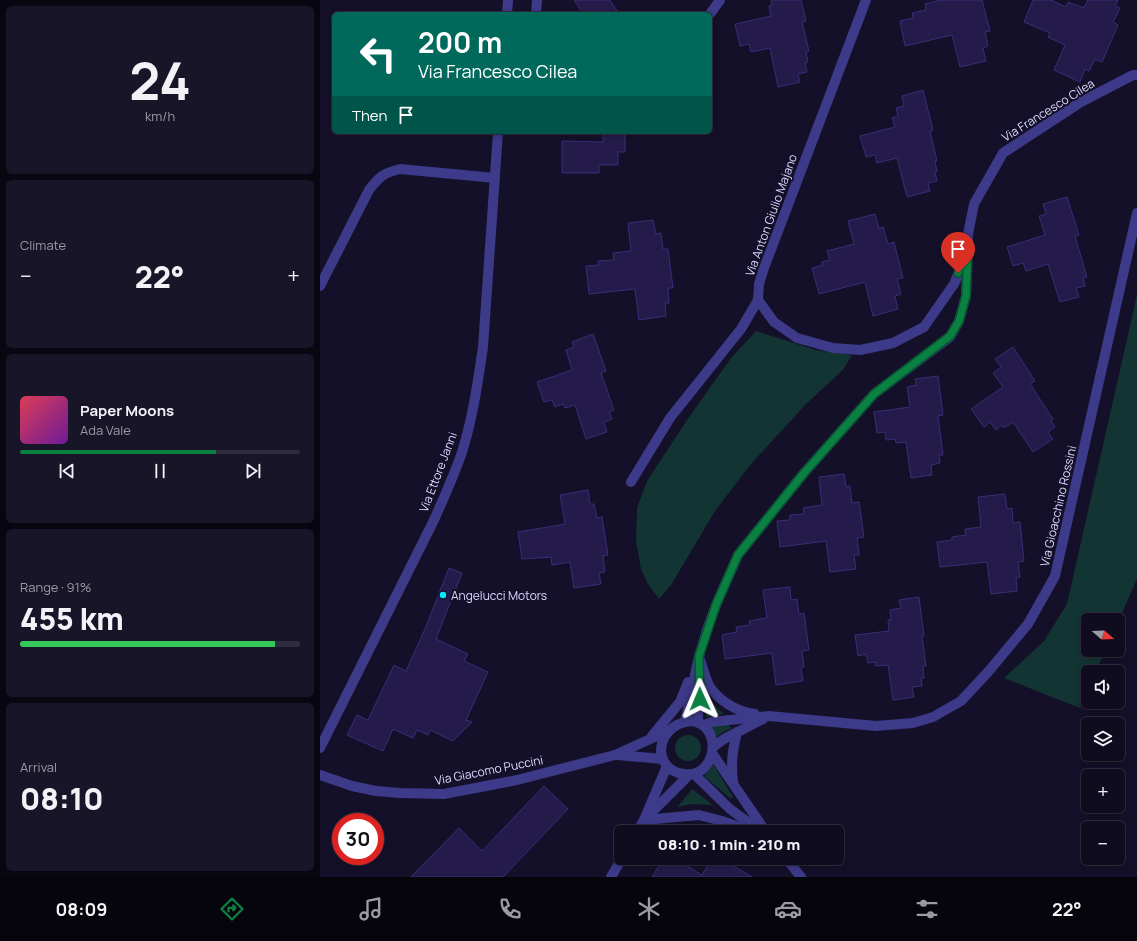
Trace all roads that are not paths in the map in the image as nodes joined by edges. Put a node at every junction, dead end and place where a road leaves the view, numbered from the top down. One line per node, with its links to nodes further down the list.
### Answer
1 (508, 0): 5 (street)
2 (537, 0): 6 (street)
3 (720, 0): 7 (street)
4 (866, 0): 14 (street, Via Anton Giulio Majano)
5 (507, 12)
6 (536, 12)
7 (711, 12)
8 (1137, 75): 12 (street, Via Francesco Cilea)
9 (498, 134): 10 (street, Via Ettore Janni)
10 (495, 178): 13 (street); 23 (street, Via Ettore Janni)
11 (1137, 213): 17 (street, Via Gioacchino Rossini)
12 (968, 251): 14 (street, Via Francesco Cilea); 16 (street, Via Francesco Cilea)
13 (320, 286)
14 (758, 300): 15 (street, Via Anton Giulio Majano)
15 (631, 482)
16 (699, 656): 17 (street); 18 (street, Via Francesco Cilea); 19 (street, Via Francesco Cilea); 22 (street, Via Francesco Cilea)
17 (769, 716): 19 (street, Via Gioacchino Rossini); 21 (street)
18 (685, 722): 19 (street); 20 (street)
19 (701, 723): 24 (street)
20 (668, 731): 22 (street, Via Giacomo Puccini); 26 (street)
21 (737, 732): 24 (street); 29 (street)
22 (648, 740): 25 (street, Via Giacomo Puccini)
23 (320, 748)
24 (713, 750): 27 (street); 29 (street)
25 (615, 755): 26 (street, Via Giacomo Puccini); 28 (street, Via Giacomo Puccini)
26 (665, 763): 27 (street); 30 (street)
27 (692, 774): 30 (street); 33 (street)
28 (320, 775)
29 (733, 785): 34 (street)
30 (644, 820): 31 (street); 32 (street)
31 (641, 825)
32 (733, 825)
33 (753, 825)
34 (761, 825)
35 (618, 865): 37 (street)
36 (792, 865): 38 (street)
37 (611, 877)
38 (801, 877)

